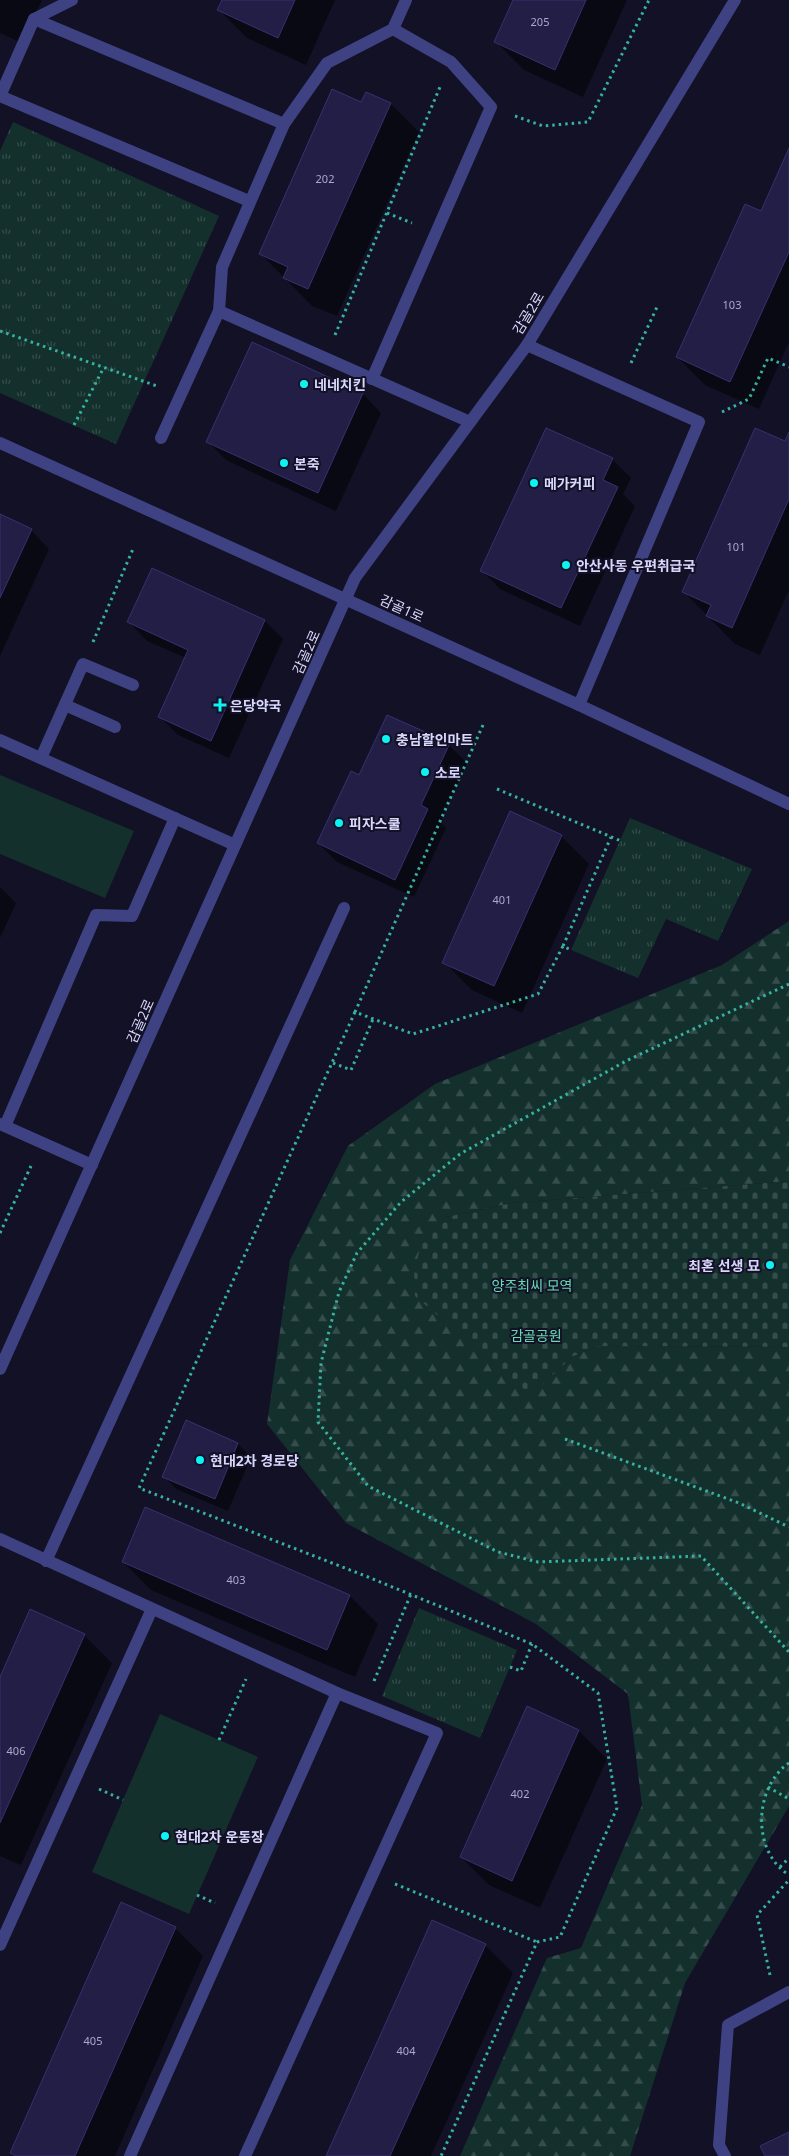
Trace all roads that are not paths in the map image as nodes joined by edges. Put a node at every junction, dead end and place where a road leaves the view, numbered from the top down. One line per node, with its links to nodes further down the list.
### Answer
1 (72, 0): 4 (street)
2 (406, 0): 5 (street)
3 (735, 0): 10 (street, 감골2로)
4 (34, 19): 6 (street); 7 (street)
5 (393, 29): 7 (street); 11 (street)
6 (0, 96): 8 (street)
7 (284, 124): 8 (street)
8 (249, 201): 9 (street)
9 (219, 311): 11 (street); 13 (street)
10 (527, 345): 12 (street, 감골2로); 18 (street)
11 (372, 379): 12 (street)
12 (470, 422): 15 (street, 감골2로)
13 (161, 438)
14 (0, 443): 15 (street, 감골1로)
15 (346, 599): 18 (street, 감골1로); 24 (street, 감골2로)
16 (133, 685): 17 (street)
17 (65, 705): 19 (street); 21 (street)
18 (579, 705): 22 (street, 감골1로)
19 (115, 727)
20 (0, 740): 21 (street)
21 (41, 758): 23 (street)
22 (789, 804)
23 (175, 818): 24 (street); 26 (street)
24 (235, 845): 27 (street, 감골2로)
25 (344, 908): 30 (street)
26 (3, 1125): 27 (street)
27 (92, 1165): 28 (street, 감골2로)
28 (0, 1369)
29 (0, 1540): 30 (street)
30 (46, 1561): 31 (street)
31 (152, 1608): 32 (street); 33 (street)
32 (337, 1693): 35 (street); 36 (street)
33 (0, 1946)
34 (789, 1992): 37 (street)
35 (130, 2156)
36 (245, 2156)
37 (725, 2156)

